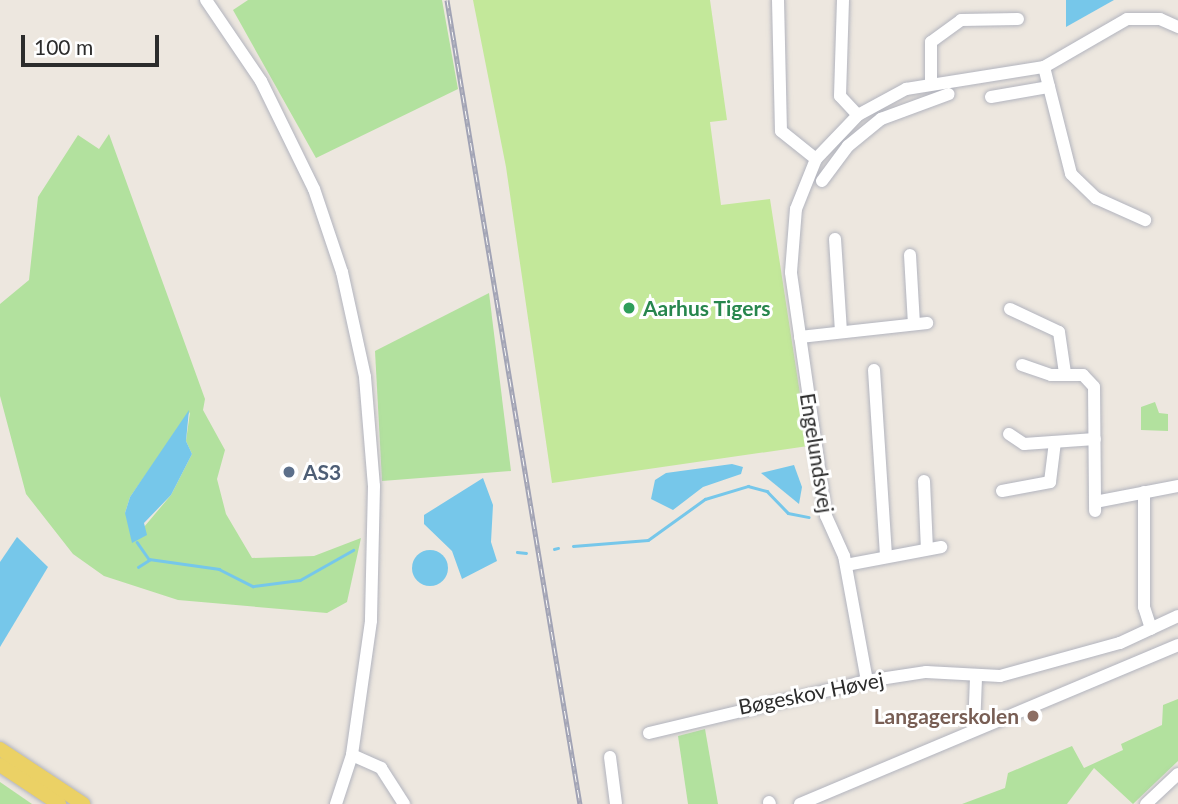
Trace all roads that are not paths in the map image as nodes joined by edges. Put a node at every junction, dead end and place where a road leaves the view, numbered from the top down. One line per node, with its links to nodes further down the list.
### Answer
1 (206, 0): 46 (street)
2 (778, 0): 14 (street)
3 (843, 0): 11 (street)
4 (1018, 19): 7 (street)
5 (1178, 27): 6 (street, Engelundsvej)
6 (1044, 67): 7 (street, Engelundsvej); 8 (street)
7 (931, 83): 11 (street, Engelundsvej)
8 (1049, 87): 10 (street); 16 (street)
9 (949, 94): 13 (street)
10 (991, 97)
11 (859, 115): 12 (street, Engelundsvej)
12 (826, 147): 13 (street); 14 (street, Engelundsvej)
13 (838, 157): 15 (street)
14 (816, 159): 23 (street, Engelundsvej)
15 (822, 181)
16 (1145, 220)
17 (835, 239): 22 (street)
18 (910, 255): 21 (street)
19 (1010, 309): 26 (street)
20 (928, 323): 21 (street)
21 (914, 324): 22 (street)
22 (841, 332): 23 (street)
23 (800, 337): 37 (street, Engelundsvej)
24 (1022, 365): 26 (street)
25 (874, 370): 36 (street)
26 (1065, 373): 28 (street)
27 (1009, 434): 29 (street)
28 (1095, 439): 29 (street); 33 (street)
29 (1055, 442): 32 (street)
30 (924, 481): 35 (street)
31 (1178, 486): 33 (street)
32 (1002, 491)
33 (1144, 492): 39 (street)
34 (941, 547): 35 (street)
35 (927, 550): 36 (street)
36 (886, 557): 37 (street)
37 (846, 565): 42 (street, Engelundsvej)
38 (1178, 616): 39 (street, Bøgeskov Høvej)
39 (1152, 629): 41 (street, Bøgeskov Høvej)
40 (1178, 645): 43 (street)
41 (976, 677): 42 (street, Bøgeskov Høvej); 43 (street)
42 (867, 681): 44 (street, Bøgeskov Høvej)
43 (974, 730): 55 (street)
44 (649, 733)
45 (0, 749): 51 (main road)
46 (352, 755): 52 (street); 53 (street)
47 (610, 757): 54 (street)
48 (0, 765): 50 (main road)
49 (1178, 774): 56 (street)
50 (59, 804)
51 (83, 804)
52 (336, 804)
53 (404, 804)
54 (616, 804)
55 (800, 804)
56 (1146, 804)

